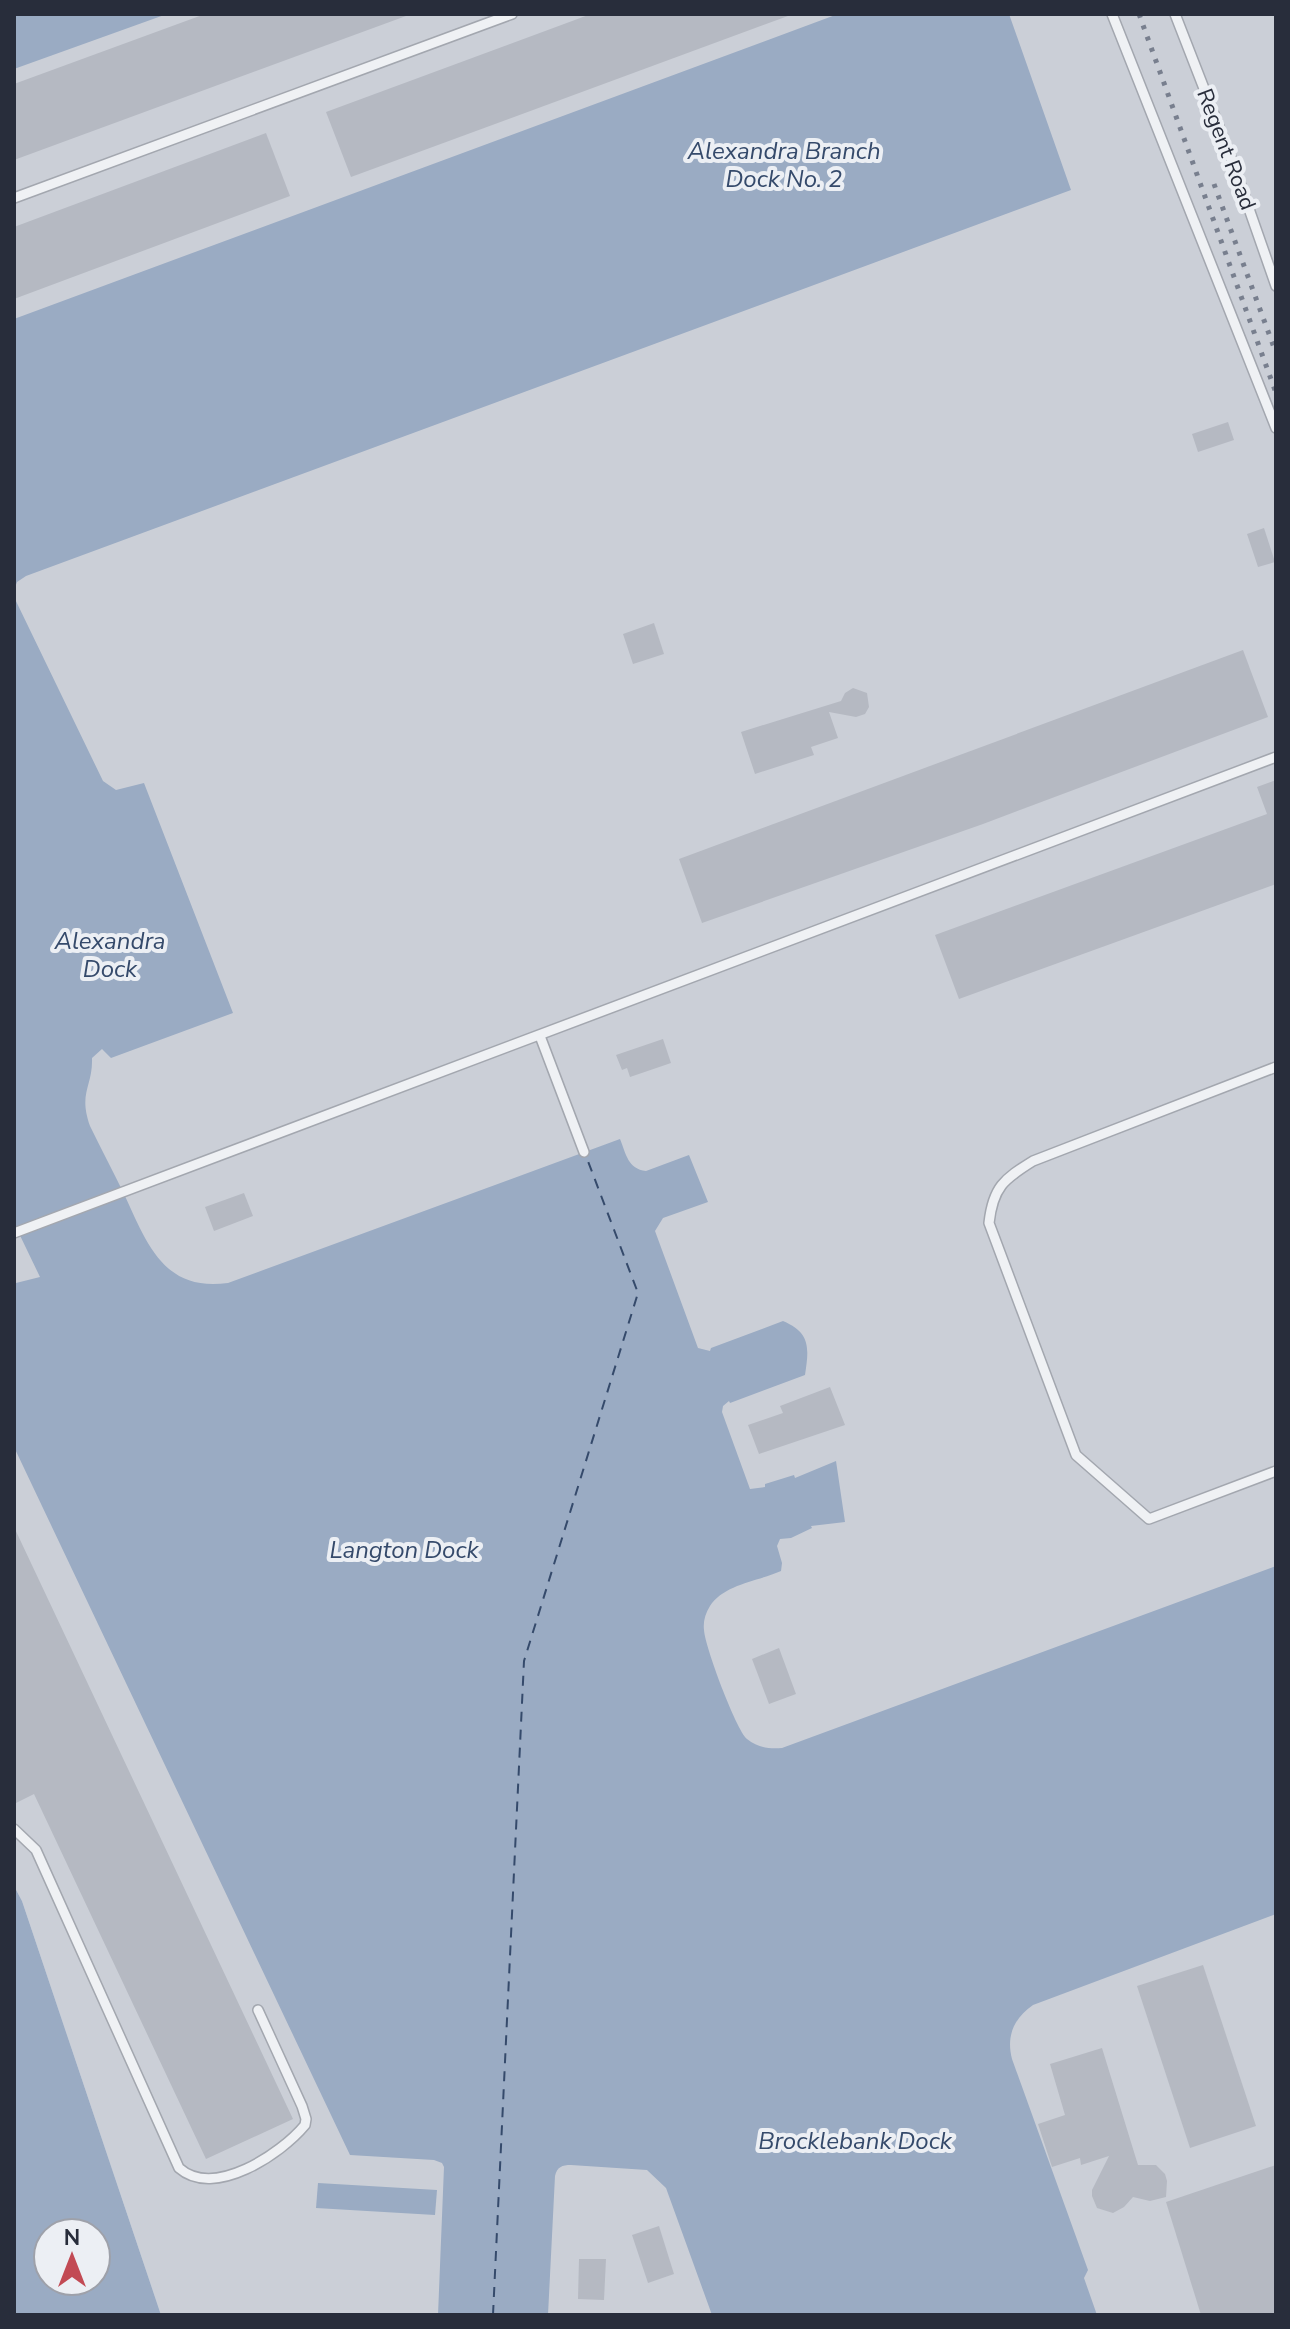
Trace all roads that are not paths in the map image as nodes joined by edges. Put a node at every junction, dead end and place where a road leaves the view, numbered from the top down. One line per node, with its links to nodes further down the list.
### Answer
1 (512, 14): 4 (lane)
2 (1112, 14): 6 (lane)
3 (1175, 14): 5 (lane, Regent Road)
4 (14, 198)
5 (1276, 286)
6 (1276, 428)
7 (1276, 757): 8 (lane)
8 (540, 1036): 10 (lane); 11 (lane)
9 (1276, 1067): 12 (lane)
10 (584, 1152)
11 (14, 1233)
12 (1276, 1471)
13 (14, 1829): 14 (lane)
14 (258, 2010)

